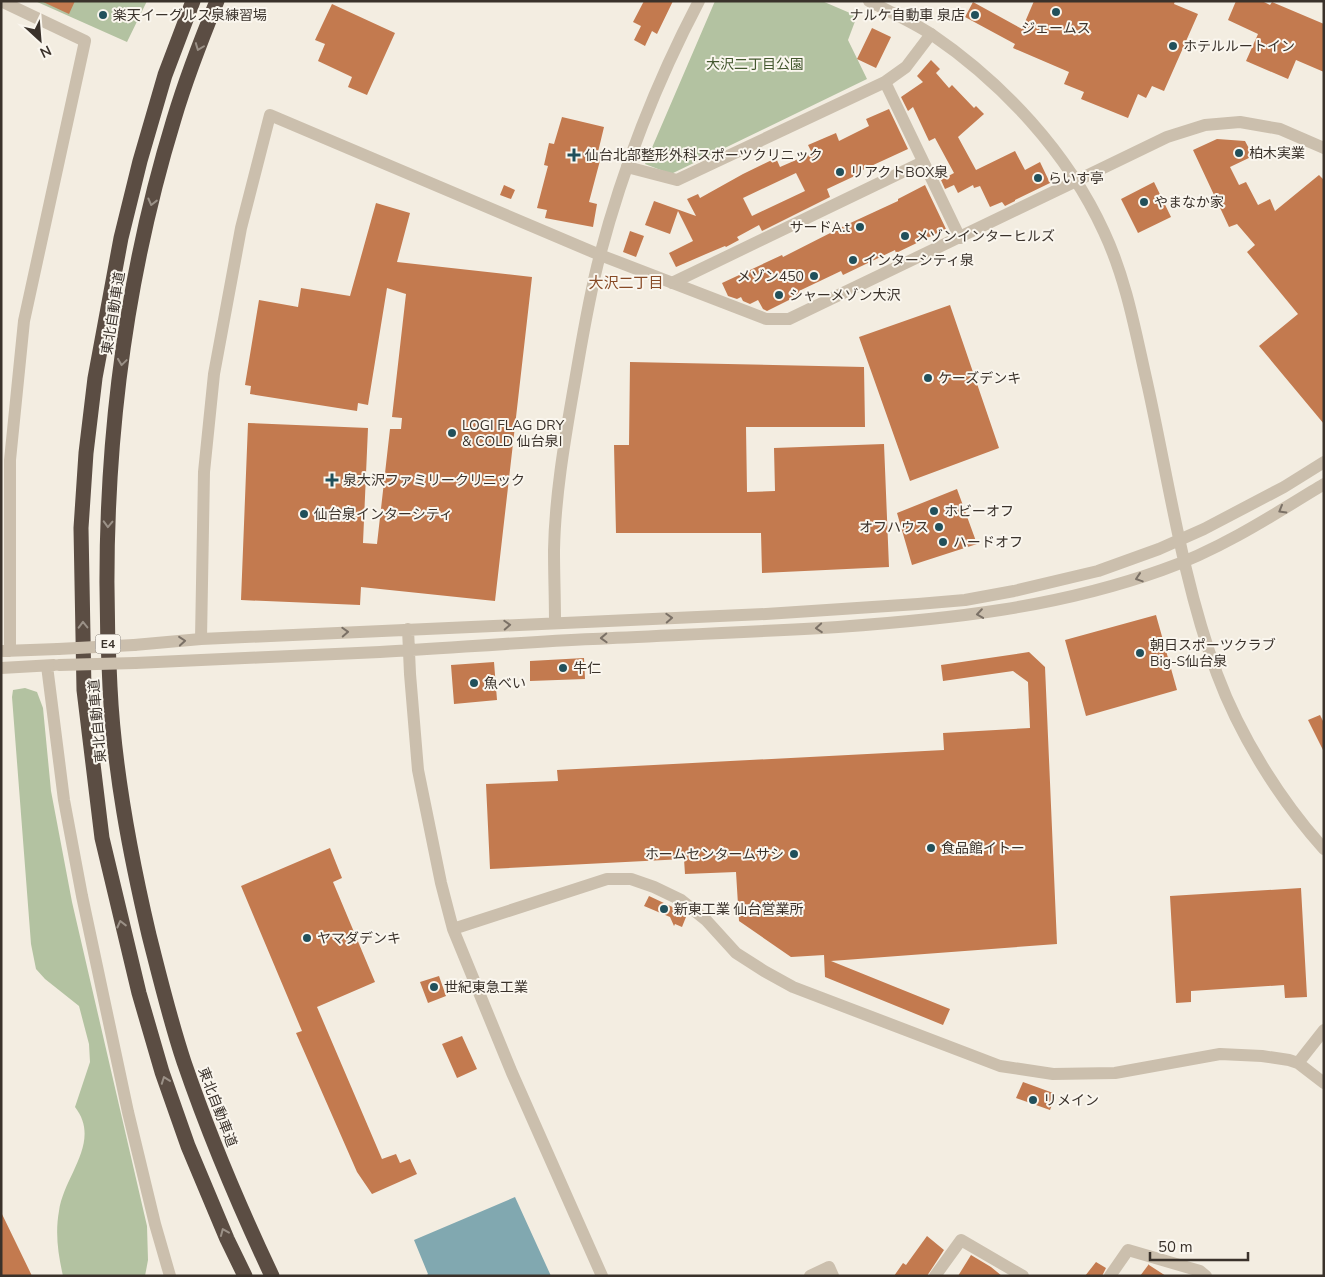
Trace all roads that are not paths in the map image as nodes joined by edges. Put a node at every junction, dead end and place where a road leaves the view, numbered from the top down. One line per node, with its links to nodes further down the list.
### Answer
1 (1, 1): 23 (street)
2 (193, 1): 33 (highway, 東北自動車道 / E4, one-way to 2)
3 (217, 1): 34 (highway, 東北自動車道 / E4, one-way to 34)
4 (699, 1): 10 (street)
5 (869, 1): 6 (street)
6 (931, 34): 7 (street); 11 (street)
7 (885, 82): 9 (street); 10 (street)
8 (1324, 148): 11 (street)
9 (924, 162): 12 (street); 14 (street)
10 (627, 167): 13 (street)
11 (1076, 182): 12 (street); 17 (street)
12 (960, 238): 14 (street)
13 (600, 255): 14 (street); 19 (street); 21 (street)
14 (672, 283)
15 (1324, 462): 17 (street)
16 (1324, 484): 18 (street, one-way to 18)
17 (1180, 540): 18 (street); 19 (street, one-way to 17)
18 (1184, 561): 22 (street, one-way to 22); 26 (street)
19 (555, 622): 20 (street, one-way to 19)
20 (408, 629): 21 (street, one-way to 20); 22 (street)
21 (201, 639): 23 (street, one-way to 21, bridge)
22 (409, 650): 24 (street, bridge); 27 (street)
23 (5, 651)
24 (53, 665): 25 (street); 32 (street)
25 (1, 668)
26 (1324, 850)
27 (453, 929): 29 (street); 35 (street)
28 (1324, 1030): 29 (street)
29 (1298, 1063): 30 (street)
30 (1324, 1083)
31 (1201, 1274): 40 (street)
32 (170, 1276)
33 (245, 1276)
34 (272, 1276)
35 (602, 1276)
36 (810, 1276): 37 (street)
37 (833, 1276)
38 (935, 1276): 39 (street)
39 (1023, 1276)
40 (1110, 1276)

